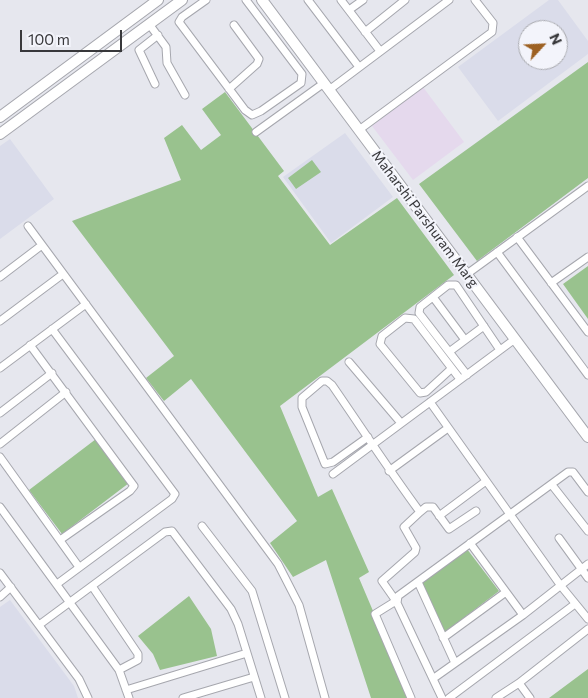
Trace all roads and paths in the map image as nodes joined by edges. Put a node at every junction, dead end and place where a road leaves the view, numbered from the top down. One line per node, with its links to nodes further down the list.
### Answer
1 (158, 0): 25 (street)
2 (182, 0): 12 (street)
3 (206, 0): 14 (street)
4 (246, 0): 23 (street)
5 (262, 0): 22 (street, Maharshi Parshuram Marg)
6 (308, 0): 20 (street)
7 (341, 0): 13 (street)
8 (363, 0): 13 (street)
9 (405, 0): 17 (street)
10 (449, 0): 19 (street)
11 (475, 0): 26 (street)
12 (172, 8): 14 (street); 15 (street)
13 (349, 10): 17 (street)
14 (180, 20): 23 (street)
15 (149, 24): 18 (street); 28 (street)
16 (234, 25): 23 (street)
17 (365, 32): 19 (street)
18 (158, 35): 21 (street); 24 (street)
19 (380, 51): 20 (street)
20 (359, 67): 22 (street)
21 (155, 84)
22 (326, 86): 26 (street, Maharshi Parshuram Marg); 27 (street)
23 (229, 89)
24 (185, 95)
25 (0, 117)
26 (359, 130): 36 (street, Maharshi Parshuram Marg)
27 (256, 132)
28 (0, 134)
29 (588, 186): 31 (street)
30 (28, 226): 32 (street)
31 (517, 237): 33 (street); 38 (street)
32 (42, 245): 35 (street); 37 (street)
33 (497, 252): 36 (street); 54 (street)
34 (588, 256): 38 (street)
35 (63, 274): 40 (street); 41 (street)
36 (466, 274): 45 (street, Maharshi Parshuram Marg)
37 (0, 277)
38 (551, 283): 44 (street)
39 (433, 297): 42 (street); 46 (street); 49 (street)
40 (86, 304): 43 (street); 114 (street)
41 (0, 321)
42 (484, 326): 46 (street); 48 (street)
43 (52, 329): 47 (street); 82 (street)
44 (588, 332)
45 (515, 339): 48 (street); 62 (street, Maharshi Parshuram Marg)
46 (465, 340): 49 (street)
47 (30, 345): 51 (street); 53 (street)
48 (500, 350): 55 (street)
49 (449, 352): 55 (street)
50 (349, 362): 59 (street)
51 (0, 368)
52 (451, 369): 52 (street); 55 (street)
53 (52, 373): 56 (street); 58 (street)
54 (588, 375)
55 (463, 377): 57 (street)
56 (66, 392): 63 (street); 79 (street)
57 (430, 402): 59 (street); 60 (street)
58 (0, 413)
59 (401, 423): 64 (street)
60 (448, 428): 66 (street); 68 (street)
61 (368, 437): 61 (street); 64 (street)
62 (588, 437)
63 (0, 444)
64 (373, 445): 66 (street); 67 (street)
65 (0, 457): 79 (street)
66 (389, 471): 73 (street)
67 (333, 474)
68 (486, 481): 74 (street); 75 (street)
69 (552, 484): 70 (street); 74 (street); 77 (street)
70 (588, 492)
71 (0, 507): 87 (street)
72 (476, 511): 75 (street)
73 (420, 512): 75 (street); 94 (street)
74 (510, 514): 80 (street); 89 (street)
75 (439, 516)
76 (202, 526): 113 (street)
77 (588, 531)
78 (558, 538): 83 (street)
79 (60, 540): 82 (street)
80 (470, 543): 86 (street); 91 (street)
81 (588, 564): 83 (street)
82 (79, 567): 87 (street)
83 (581, 570): 85 (street); 89 (street)
84 (0, 573): 90 (street)
85 (588, 578)
86 (418, 582): 94 (street); 100 (street)
87 (57, 584): 93 (street)
88 (92, 586): 93 (street); 101 (street); 103 (street)
89 (561, 586): 95 (street); 96 (street)
90 (11, 587): 92 (street); 98 (street)
91 (506, 592): 96 (street); 100 (street)
92 (0, 597)
93 (70, 601): 98 (street); 103 (street)
94 (396, 601): 105 (street); 115 (street)
95 (575, 604): 97 (street); 117 (street)
96 (523, 615): 102 (street)
97 (588, 619)
98 (39, 625): 109 (street)
99 (588, 629): 106 (street)
100 (443, 638): 102 (street)
101 (247, 653): 104 (street); 107 (street)
102 (455, 663): 105 (street)
103 (119, 670): 107 (street)
104 (254, 677): 111 (street); 112 (street)
105 (434, 678): 116 (street)
106 (519, 683): 108 (street); 118 (street)
107 (126, 690): 110 (street)
108 (499, 697)
109 (88, 698)
110 (129, 698)
111 (183, 698)
112 (261, 698)
113 (284, 698)
114 (325, 698)
115 (411, 698)
116 (442, 698)
117 (449, 698)
118 (530, 698)

